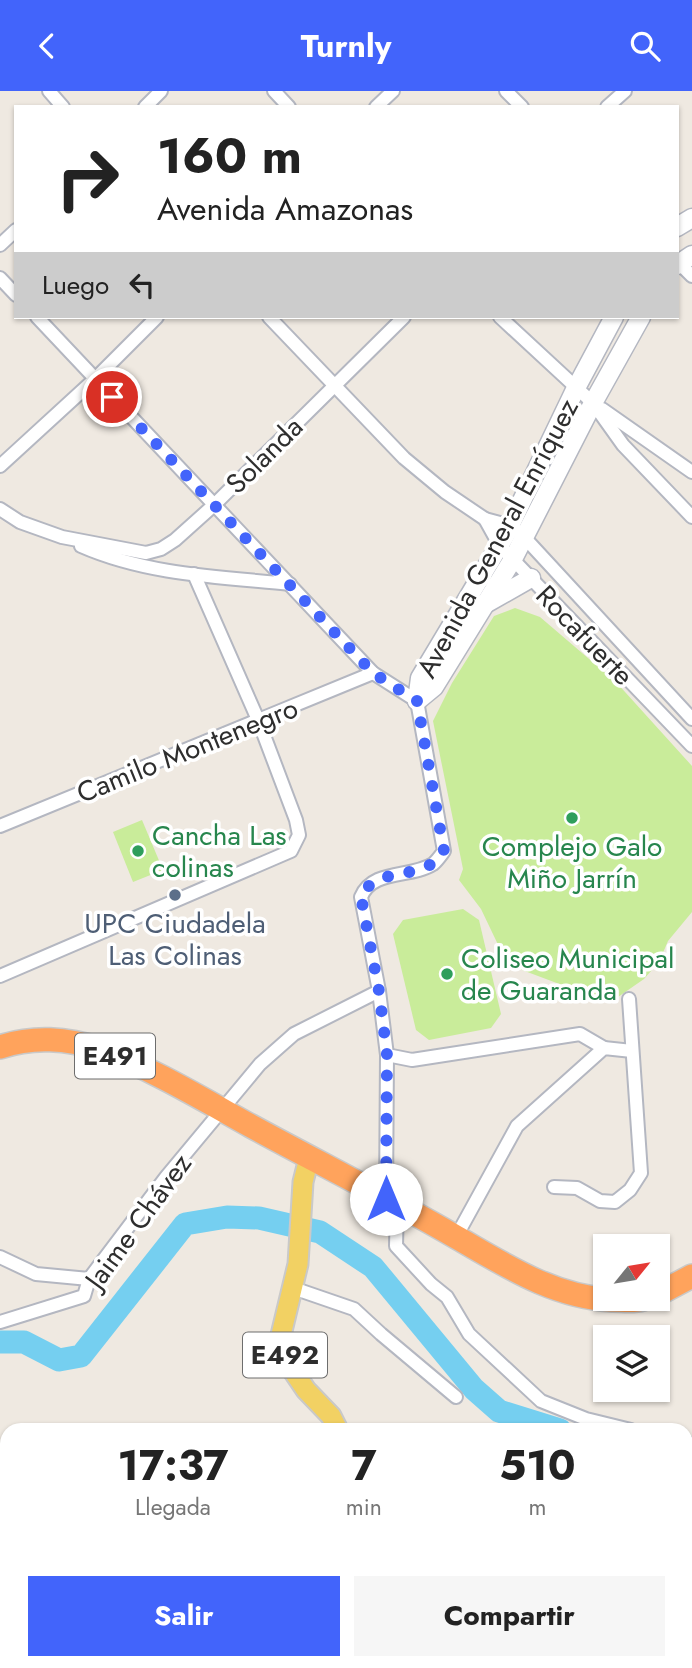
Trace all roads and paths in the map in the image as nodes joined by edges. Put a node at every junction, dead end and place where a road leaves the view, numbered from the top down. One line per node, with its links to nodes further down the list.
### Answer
1 (49, 91): 7 (street)
2 (161, 91): 8 (street)
3 (274, 91): 9 (street)
4 (393, 91): 10 (street)
5 (506, 91): 11 (street)
6 (625, 91): 12 (street)
7 (61, 105)
8 (147, 105)
9 (287, 105)
10 (378, 105)
11 (520, 105)
12 (609, 105)
13 (14, 232): 14 (street)
14 (0, 245)
15 (0, 278): 16 (street)
16 (14, 293)
17 (39, 319): 24 (street)
18 (155, 319): 24 (street)
19 (271, 319): 25 (street, Rocafuerte)
20 (402, 319): 25 (street, Solanda)
21 (502, 319): 26 (street)
22 (613, 319): 26 (street, Avenida General Enríquez)
23 (639, 319): 27 (street, Avenida General Enríquez)
24 (95, 379): 28 (street); 30 (street)
25 (335, 385): 30 (street, Solanda); 33 (street, Rocafuerte)
26 (576, 388): 27 (street); 34 (street, Avenida General Enríquez)
27 (593, 403): 29 (street); 32 (street); 34 (street, Avenida General Enríquez)
28 (0, 466)
29 (692, 472)
30 (214, 505): 35 (street, Solanda); 40 (street)
31 (0, 509): 35 (street, Solanda)
32 (692, 517)
33 (485, 519): 34 (street, Rocafuerte); 36 (street, Rocafuerte)
34 (517, 531): 36 (street, Avenida General Enríquez); 37 (street, Avenida General Enríquez); 44 (street, Rocafuerte)
35 (62, 537): 38 (street)
36 (500, 546): 37 (street, Rocafuerte); 43 (street, Avenida General Enríquez)
37 (513, 559): 39 (street, Rocafuerte); 41 (street, Avenida General Enríquez)
38 (194, 574): 40 (street); 45 (street)
39 (531, 578): 41 (street); 46 (street, Rocafuerte)
40 (290, 584): 42 (street)
41 (482, 607): 43 (street, Avenida General Enríquez)
42 (373, 673): 43 (street); 45 (street, Camilo Montenegro)
43 (417, 701): 49 (street)
44 (692, 719)
45 (259, 722): 47 (street, Camilo Montenegro); 48 (street)
46 (692, 746)
47 (0, 826)
48 (0, 976)
49 (379, 991): 54 (street); 55 (street, Jaime Chávez)
50 (629, 999): 53 (street)
51 (0, 1047): 55 (highway, E491)
52 (604, 1048): 53 (street); 54 (street); 59 (street)
53 (632, 1051): 57 (street)
54 (387, 1055): 58 (street)
55 (221, 1110): 56 (highway, E491); 62 (street, Jaime Chávez)
56 (309, 1158): 58 (highway, E491); 63 (main road, E492)
57 (554, 1188)
58 (392, 1202): 59 (highway, E491); 69 (street)
59 (456, 1237): 65 (highway, E491)
60 (0, 1257): 62 (street)
61 (692, 1276): 64 (highway)
62 (89, 1279): 66 (street, Jaime Chávez)
63 (293, 1288): 67 (street); 68 (main road, E492)
64 (670, 1288)
65 (593, 1298)
66 (0, 1322)
67 (456, 1397)
68 (334, 1423)
69 (602, 1423)

